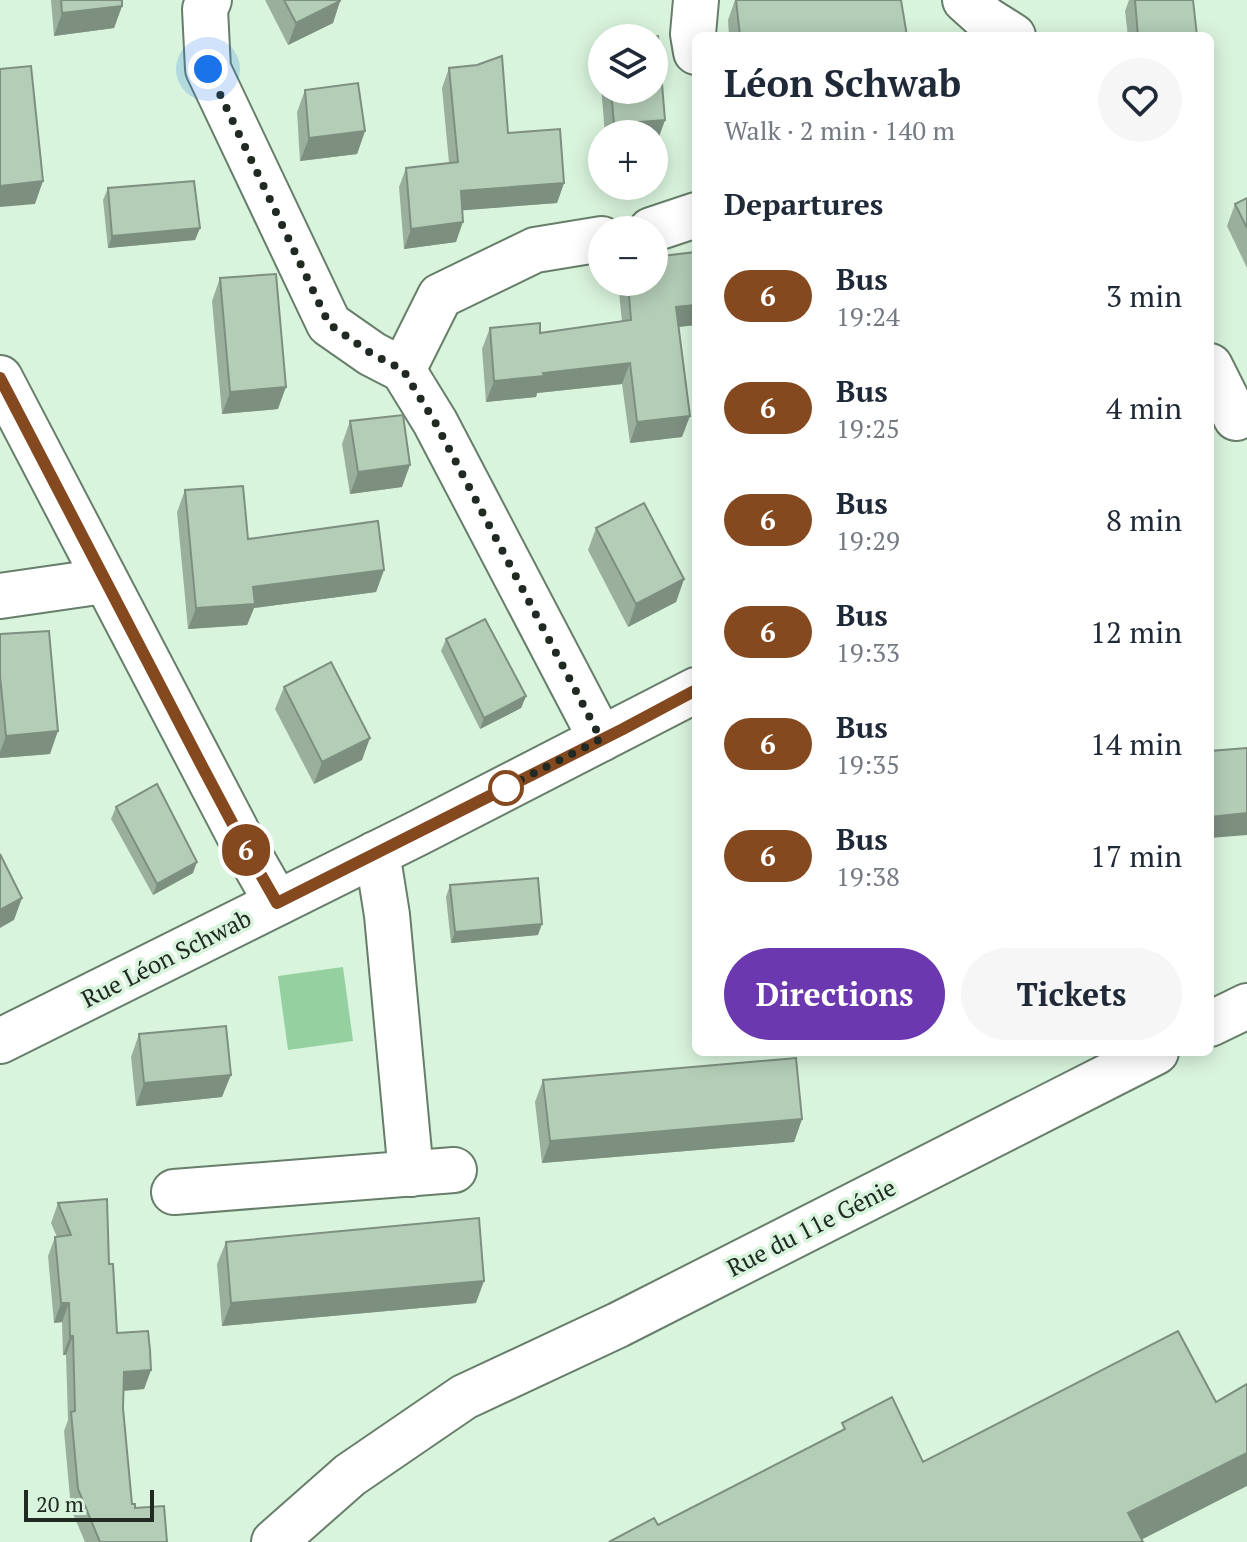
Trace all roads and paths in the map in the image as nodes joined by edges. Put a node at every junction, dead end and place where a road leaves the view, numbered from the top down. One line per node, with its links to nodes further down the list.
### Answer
1 (209, 0): 9 (street)
2 (696, 0): 4 (street)
3 (965, 0): 5 (street)
4 (693, 32)
5 (1007, 32)
6 (692, 216): 7 (street)
7 (668, 224)
8 (588, 241): 9 (street)
9 (403, 370): 16 (street)
10 (1214, 376): 12 (street)
11 (0, 378): 13 (street)
12 (1231, 420)
13 (104, 581): 14 (street); 18 (street)
14 (0, 596)
15 (692, 697): 16 (street, Rue Léon Schwab)
16 (601, 739): 17 (street, Rue Léon Schwab)
17 (375, 854): 18 (street, Rue Léon Schwab); 24 (street)
18 (277, 903): 21 (street, Rue Léon Schwab)
19 (1247, 1006): 20 (street)
20 (1214, 1022)
21 (0, 1041)
22 (1148, 1056): 26 (street, Rue du 11e Génie)
23 (454, 1170): 24 (street)
24 (411, 1174): 25 (street)
25 (174, 1192)
26 (274, 1542)

